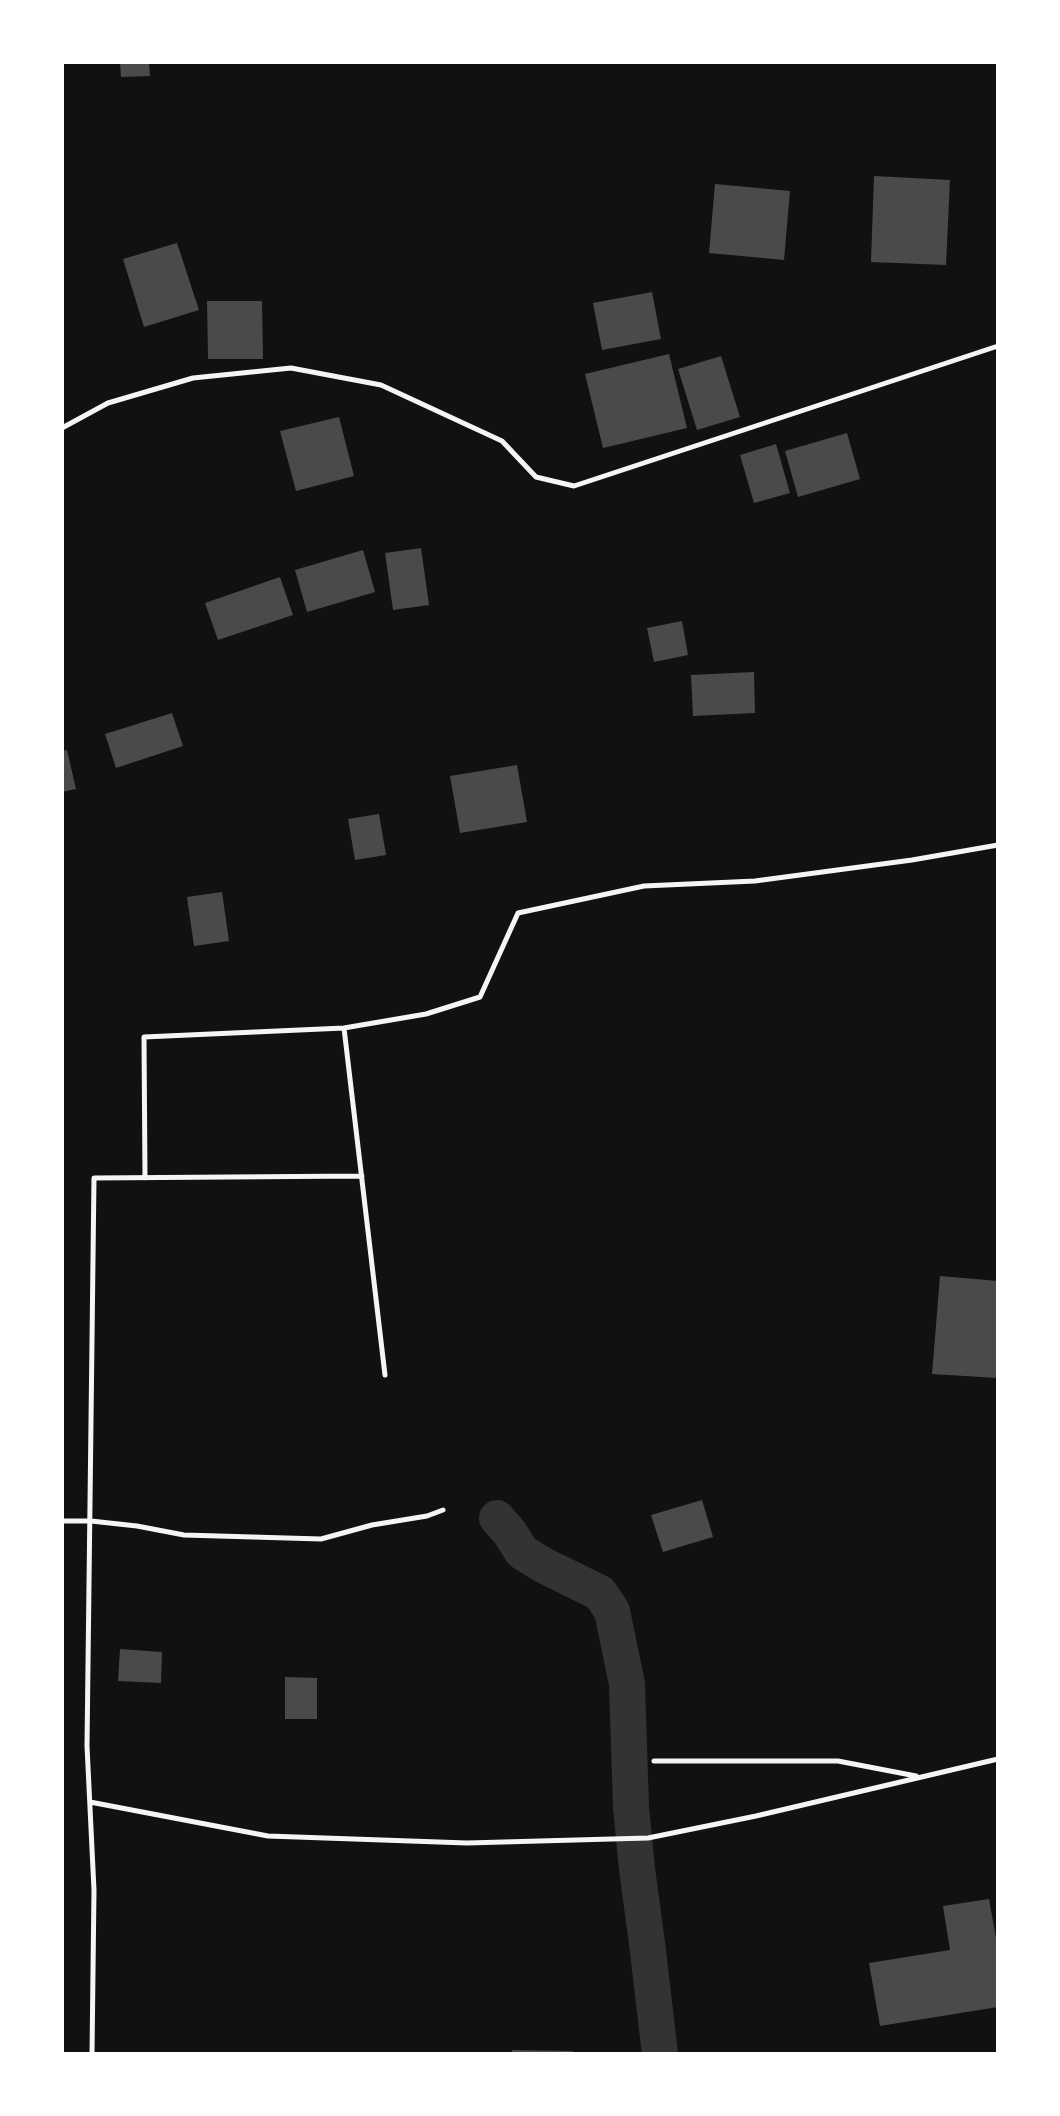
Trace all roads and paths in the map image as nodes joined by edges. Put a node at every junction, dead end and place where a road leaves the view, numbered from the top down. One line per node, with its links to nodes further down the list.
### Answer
1 (998, 346): 2 (street)
2 (63, 427)
3 (998, 845): 4 (street)
4 (344, 1028): 5 (street); 6 (street)
5 (362, 1176): 6 (street); 7 (street)
6 (145, 1178): 10 (street)
7 (385, 1375)
8 (443, 1510): 10 (street)
9 (62, 1521): 10 (street)
10 (91, 1521): 14 (street)
11 (998, 1759): 13 (street)
12 (654, 1761): 13 (street)
13 (919, 1777): 14 (street)
14 (90, 1802): 15 (street)
15 (92, 2054)

